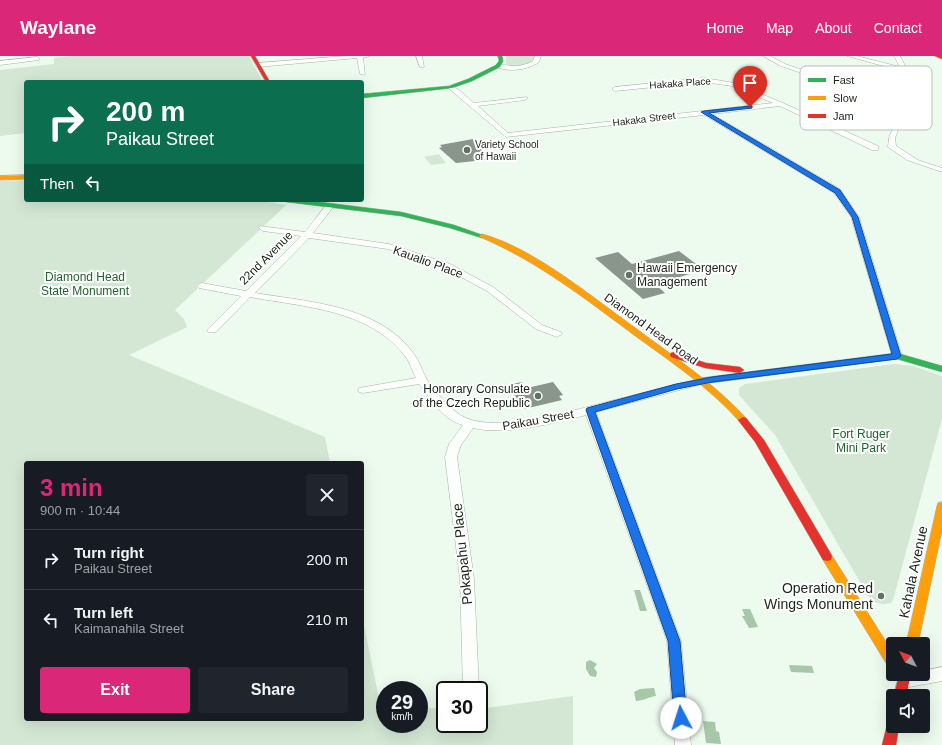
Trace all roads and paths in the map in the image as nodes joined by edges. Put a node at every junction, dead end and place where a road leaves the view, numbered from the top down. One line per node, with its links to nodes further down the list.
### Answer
1 (253, 56): 14 (street)
2 (367, 56): 10 (street)
3 (419, 56): 15 (street)
4 (500, 56): 16 (street)
5 (538, 56): 16 (street)
6 (766, 56): 19 (street)
7 (850, 56): 17 (street)
8 (897, 56): 18 (street)
9 (937, 56): 11 (street)
10 (360, 57): 14 (street); 20 (street)
11 (942, 58)
12 (38, 59): 13 (street)
13 (0, 63)
14 (258, 66): 21 (street)
15 (422, 66)
16 (498, 66): 22 (street)
17 (889, 66)
18 (902, 66)
19 (800, 71)
20 (363, 74)
21 (267, 80)
22 (450, 88): 24 (street); 26 (street)
23 (615, 89): 27 (street, Hakaka Place)
24 (364, 96)
25 (525, 98): 26 (street)
26 (472, 104): 28 (street, Hakaka Street)
27 (781, 104): 28 (street, Hakaka Street); 29 (street, Hakaka Place)
28 (704, 112): 45 (street)
29 (800, 113)
30 (837, 130): 32 (street, Hakaka Place)
31 (895, 130): 33 (street)
32 (875, 148)
33 (942, 170)
34 (24, 177): 35 (street)
35 (0, 178)
36 (317, 202): 37 (street, Diamond Head Road)
37 (332, 203): 39 (street, 22nd Avenue); 44 (street, Diamond Head Road)
38 (263, 228): 39 (street, Kaualio Place)
39 (307, 234): 41 (street, 22nd Avenue); 43 (street, Kaualio Place)
40 (202, 286): 41 (street, Paikau Street)
41 (247, 294): 42 (street, 22nd Avenue); 48 (street, Paikau Street)
42 (212, 330)
43 (557, 334)
44 (660, 350): 47 (street); 49 (street, Diamond Head Road)
45 (897, 356): 46 (street, Paikau Street); 47 (street, Paikau Street)
46 (942, 368)
47 (763, 372): 49 (street, Paikau Street)
48 (422, 380): 50 (street); 52 (street, Paikau Street)
49 (702, 381): 51 (street, Paikau Street); 55 (street, Diamond Head Road)
50 (363, 390)
51 (590, 410): 52 (street, Paikau Street); 60 (street)
52 (470, 424): 58 (street, Pokapahu Place)
53 (942, 506): 54 (street, Kahala Avenue)
54 (914, 637)
55 (886, 653)
56 (942, 674): 57 (street)
57 (930, 675)
58 (471, 681)
59 (891, 733): 61 (street)
60 (683, 745)
61 (889, 745)

